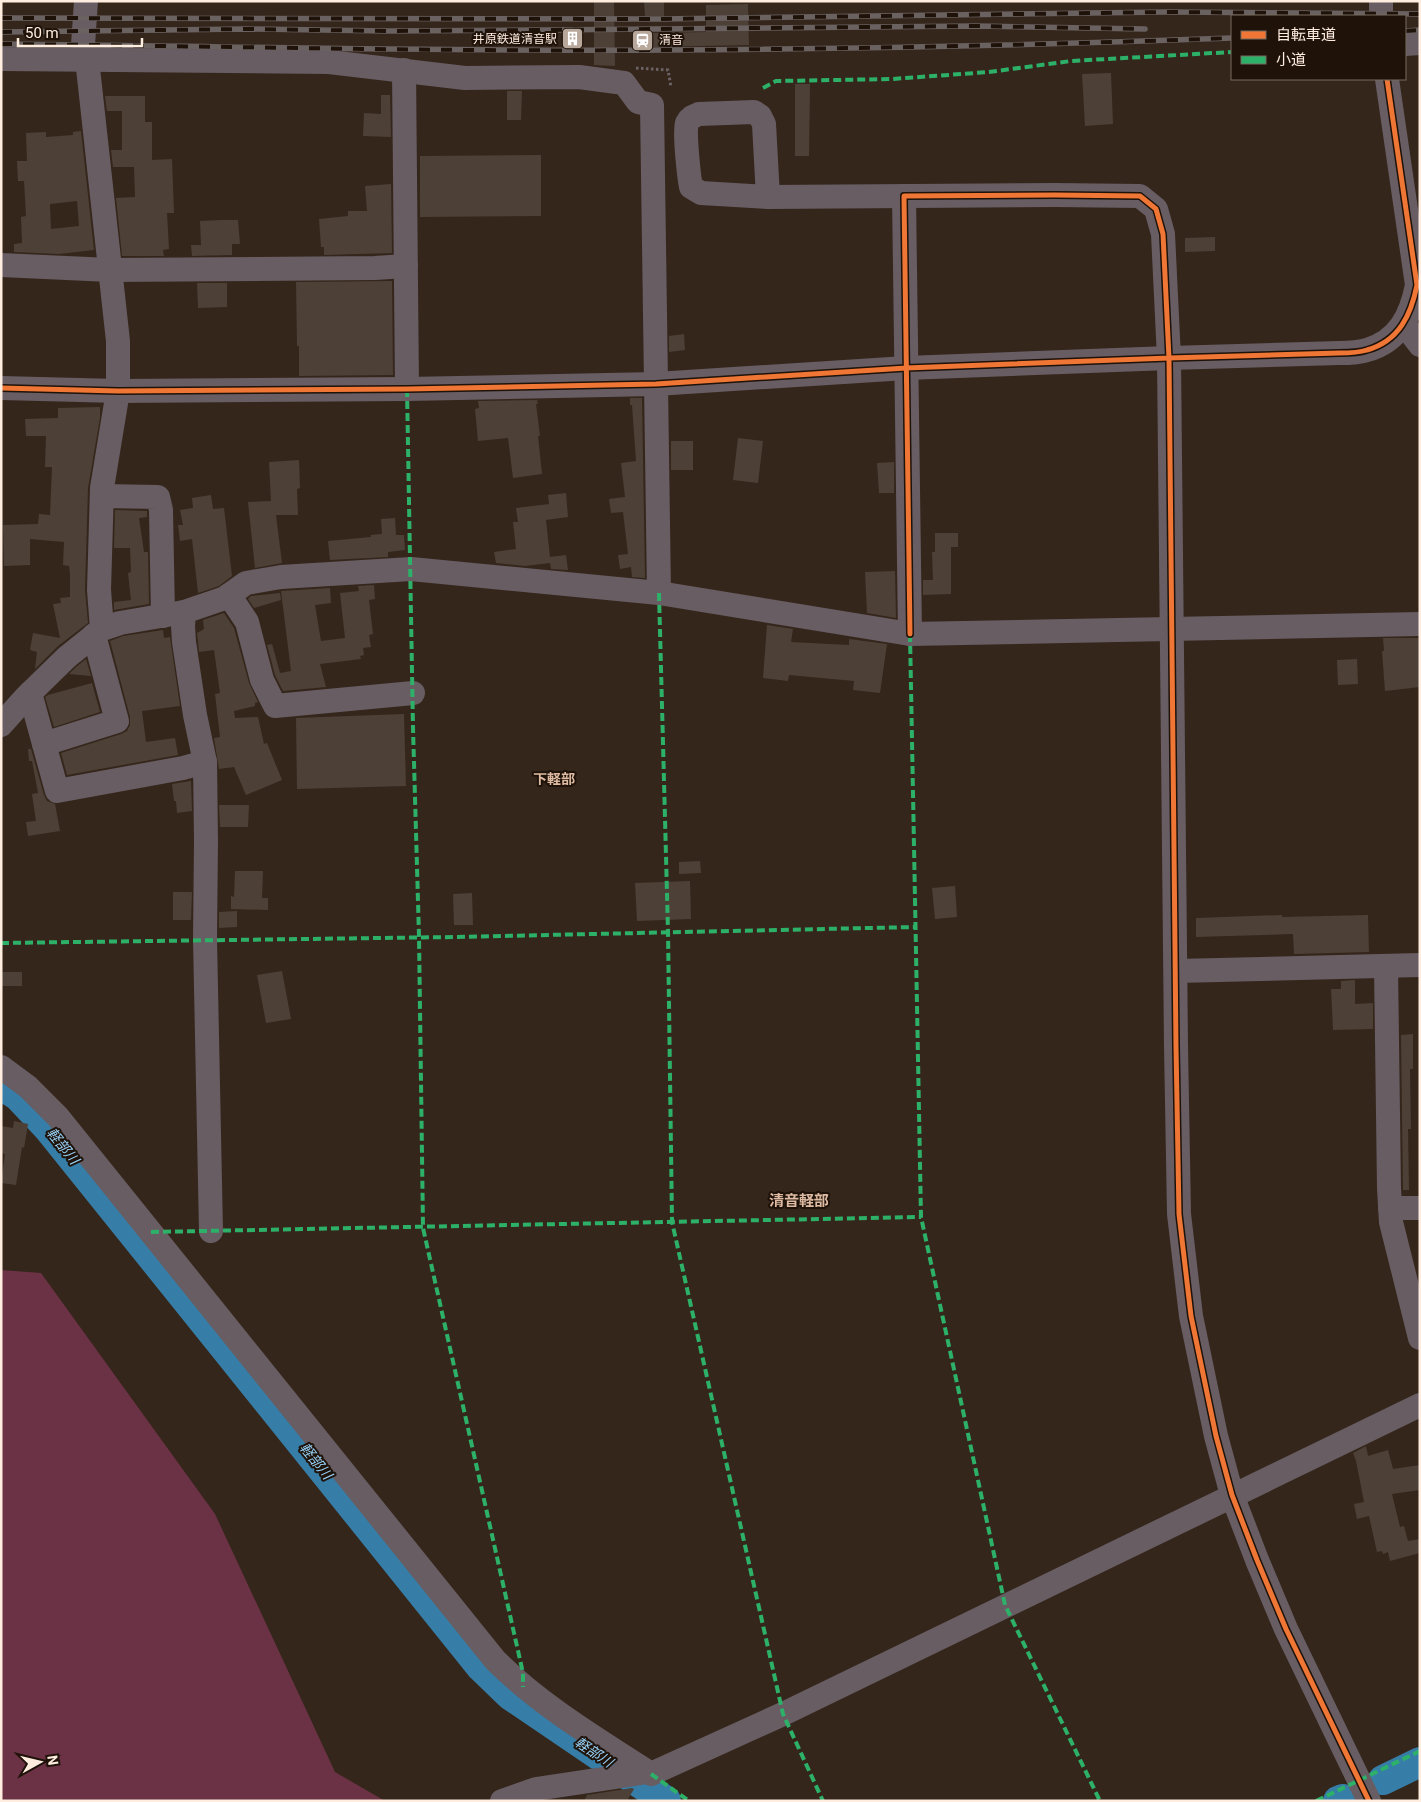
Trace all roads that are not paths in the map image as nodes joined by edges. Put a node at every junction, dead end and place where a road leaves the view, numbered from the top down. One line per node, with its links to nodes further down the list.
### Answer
1 (86, 1): 7 (street)
2 (1381, 1): 3 (street)
3 (1381, 15)
4 (1420, 43): 5 (street)
5 (1406, 44)
6 (1, 59): 7 (street)
7 (87, 59): 8 (street); 14 (street)
8 (404, 70): 13 (street); 19 (street)
9 (1387, 80): 15 (street)
10 (904, 196): 11 (street); 17 (street); 18 (street)
11 (768, 197): 11 (street)
12 (1, 264): 14 (street)
13 (406, 266): 14 (street); 21 (street)
14 (110, 270): 22 (street)
15 (1404, 324): 16 (street); 17 (street)
16 (1420, 345)
17 (1169, 358): 18 (street); 28 (street)
18 (906, 368): 19 (street); 30 (street)
19 (656, 384): 21 (street); 24 (street)
20 (1, 388): 22 (street)
21 (407, 389): 22 (street)
22 (118, 391): 23 (street)
23 (102, 496): 26 (street); 29 (street)
24 (660, 593): 25 (street); 30 (street)
25 (229, 595): 26 (street); 32 (street)
26 (174, 614): 29 (street); 35 (street)
27 (1420, 624): 28 (street)
28 (1171, 628): 30 (street); 38 (street)
29 (98, 632): 31 (street); 34 (street)
30 (910, 634)
31 (30, 693): 33 (street); 34 (street)
32 (412, 693)
33 (1, 725)
34 (44, 744): 35 (street)
35 (205, 762): 42 (street)
36 (1420, 965): 37 (street)
37 (1386, 966): 38 (street); 40 (street)
38 (1176, 971): 45 (street)
39 (1, 1067): 46 (street)
40 (1390, 1208): 41 (street); 43 (street)
41 (1420, 1208)
42 (211, 1231)
43 (1420, 1338)
44 (1420, 1405): 45 (street)
45 (1232, 1495): 46 (street); 48 (street)
46 (642, 1771): 47 (street)
47 (502, 1801)
48 (1369, 1801)

